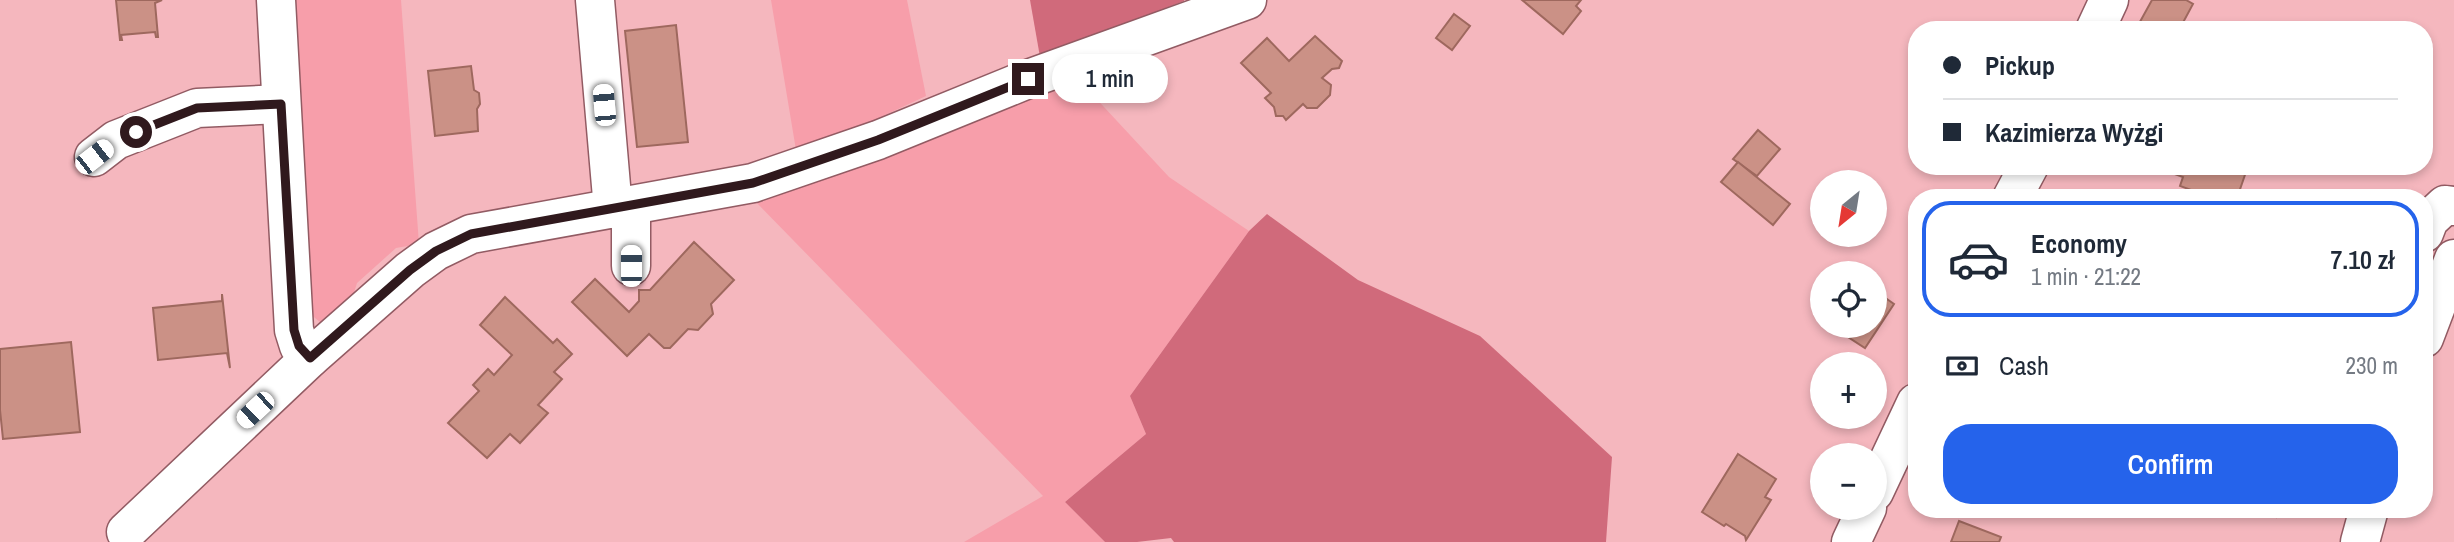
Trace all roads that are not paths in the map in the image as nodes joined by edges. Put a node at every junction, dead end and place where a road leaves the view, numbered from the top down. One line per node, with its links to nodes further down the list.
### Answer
1 (276, 0): 7 (street)
2 (595, 0): 10 (street)
3 (1247, 0): 5 (street)
4 (2109, 0): 6 (street)
5 (1199, 9): 10 (street)
6 (2099, 21)
7 (281, 104): 8 (street); 15 (street)
8 (94, 157)
9 (2454, 206): 11 (street)
10 (622, 207): 13 (street); 15 (street)
11 (2433, 216)
12 (2454, 260): 14 (street)
13 (631, 266)
14 (2433, 315)
15 (310, 358): 20 (street)
16 (1908, 420): 17 (street)
17 (1887, 464)
18 (2367, 518): 22 (street)
19 (1861, 520): 21 (street)
20 (126, 531)
21 (1851, 542)
22 (2360, 542)

